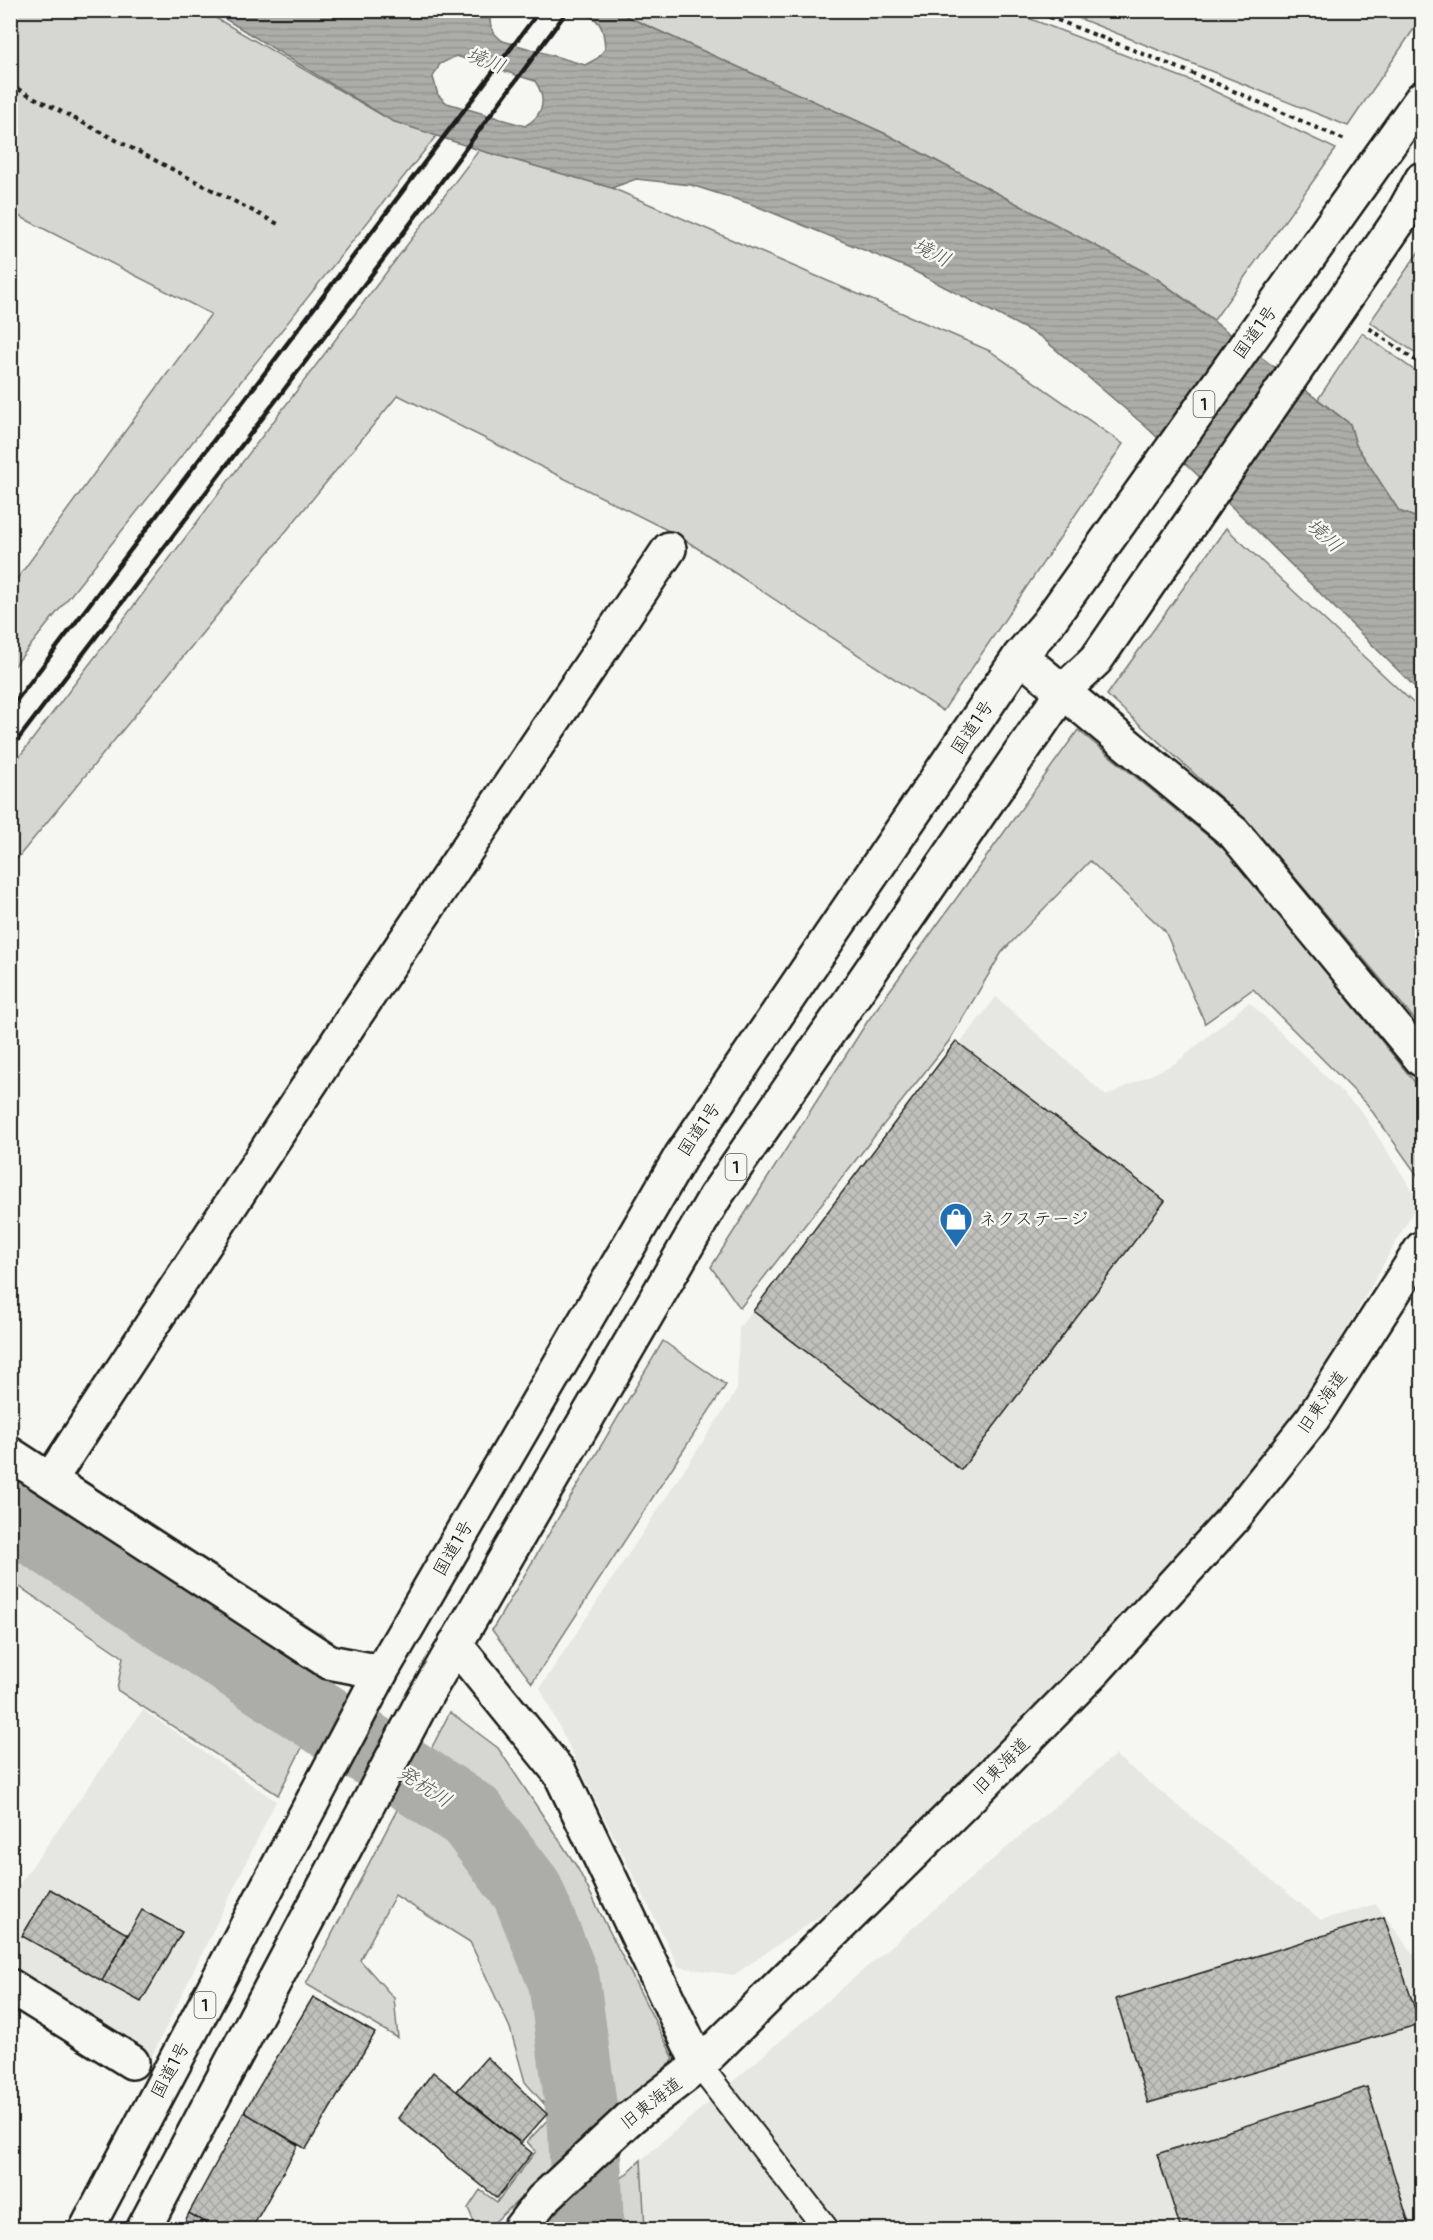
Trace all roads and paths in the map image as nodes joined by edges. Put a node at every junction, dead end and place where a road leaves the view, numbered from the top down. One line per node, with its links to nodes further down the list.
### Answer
1 (1032, 10): 4 (path)
2 (10, 85): 6 (path)
3 (1422, 98): 4 (main road, 国道1号 / 1)
4 (1382, 157): 10 (main road, 国道1号 / 1)
5 (1422, 179): 11 (main road, 1)
6 (278, 224)
7 (1369, 328): 8 (path)
8 (1422, 365)
9 (669, 549): 15 (main road)
10 (1020, 656): 11 (main road); 17 (main road, 国道1号 / 1)
11 (1064, 690): 12 (main road); 16 (main road, 1)
12 (1422, 1060)
13 (1422, 1248): 20 (main road, 旧東海道)
14 (10, 1454): 15 (main road)
15 (50, 1480): 17 (main road)
16 (455, 1644): 20 (main road); 22 (main road, 1)
17 (381, 1672): 21 (main road, 国道1号 / 1)
18 (10, 1986): 19 (main road)
19 (132, 2062)
20 (699, 2065): 23 (main road, 旧東海道); 24 (lane)
21 (86, 2229)
22 (143, 2229)
23 (519, 2229)
24 (826, 2229)

